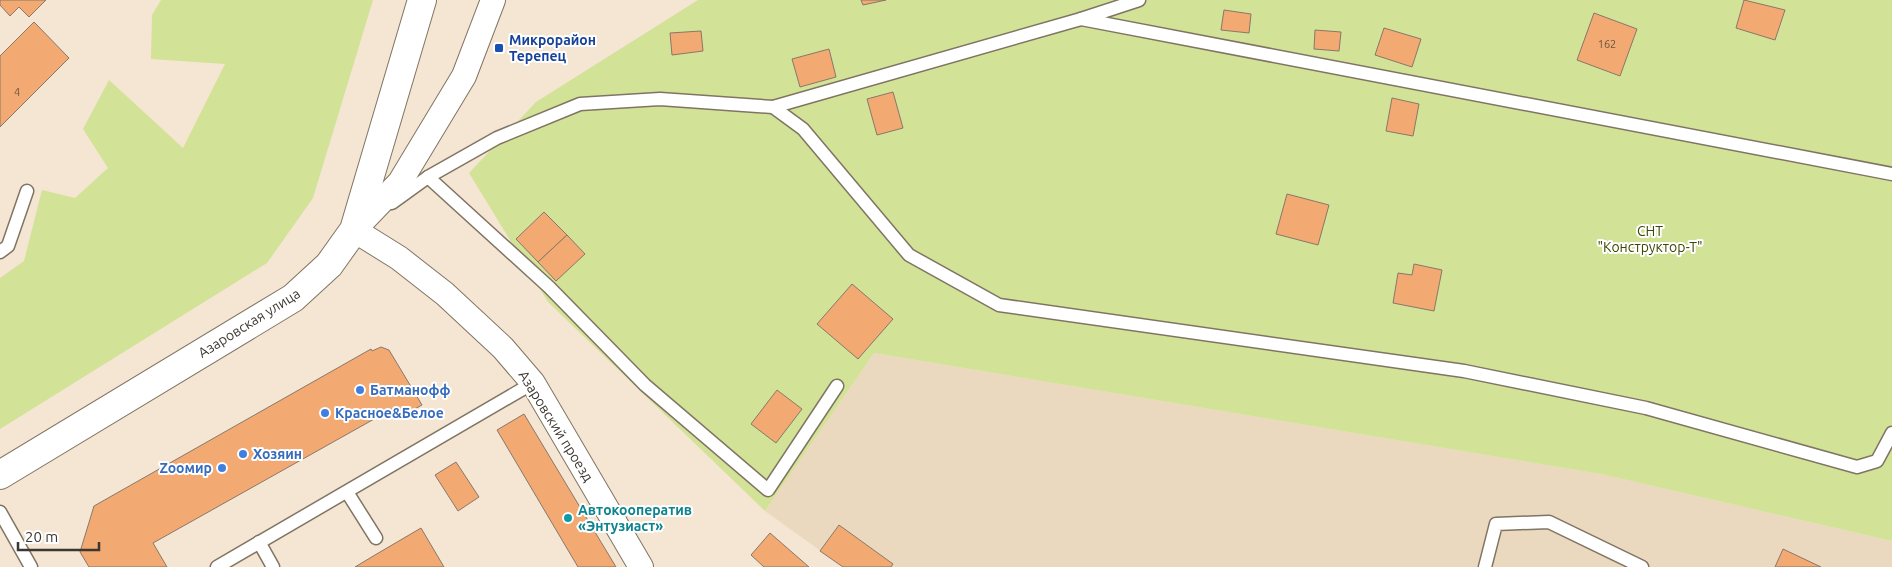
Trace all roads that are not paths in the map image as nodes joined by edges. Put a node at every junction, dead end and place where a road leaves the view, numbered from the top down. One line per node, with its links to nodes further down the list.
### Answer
1 (422, 0): 9 (street, Азаровская улица)
2 (493, 0): 9 (street)
3 (1139, 0): 4 (lane)
4 (1081, 19): 5 (lane); 6 (lane)
5 (773, 107): 7 (lane); 13 (lane)
6 (1892, 174)
7 (428, 177): 9 (lane); 12 (lane)
8 (27, 191): 10 (lane)
9 (354, 230): 11 (street, Азаровский проезд); 14 (street, Азаровская улица)
10 (0, 252)
11 (533, 383): 15 (lane); 22 (street, Азаровский проезд)
12 (837, 386)
13 (1892, 433)
14 (0, 475)
15 (347, 492): 17 (lane); 18 (lane)
16 (0, 512): 19 (lane)
17 (376, 538)
18 (259, 542): 20 (lane); 21 (lane)
19 (31, 567)
20 (217, 567)
21 (273, 567)
22 (641, 567)
23 (1485, 567): 24 (lane)
24 (1642, 567)

